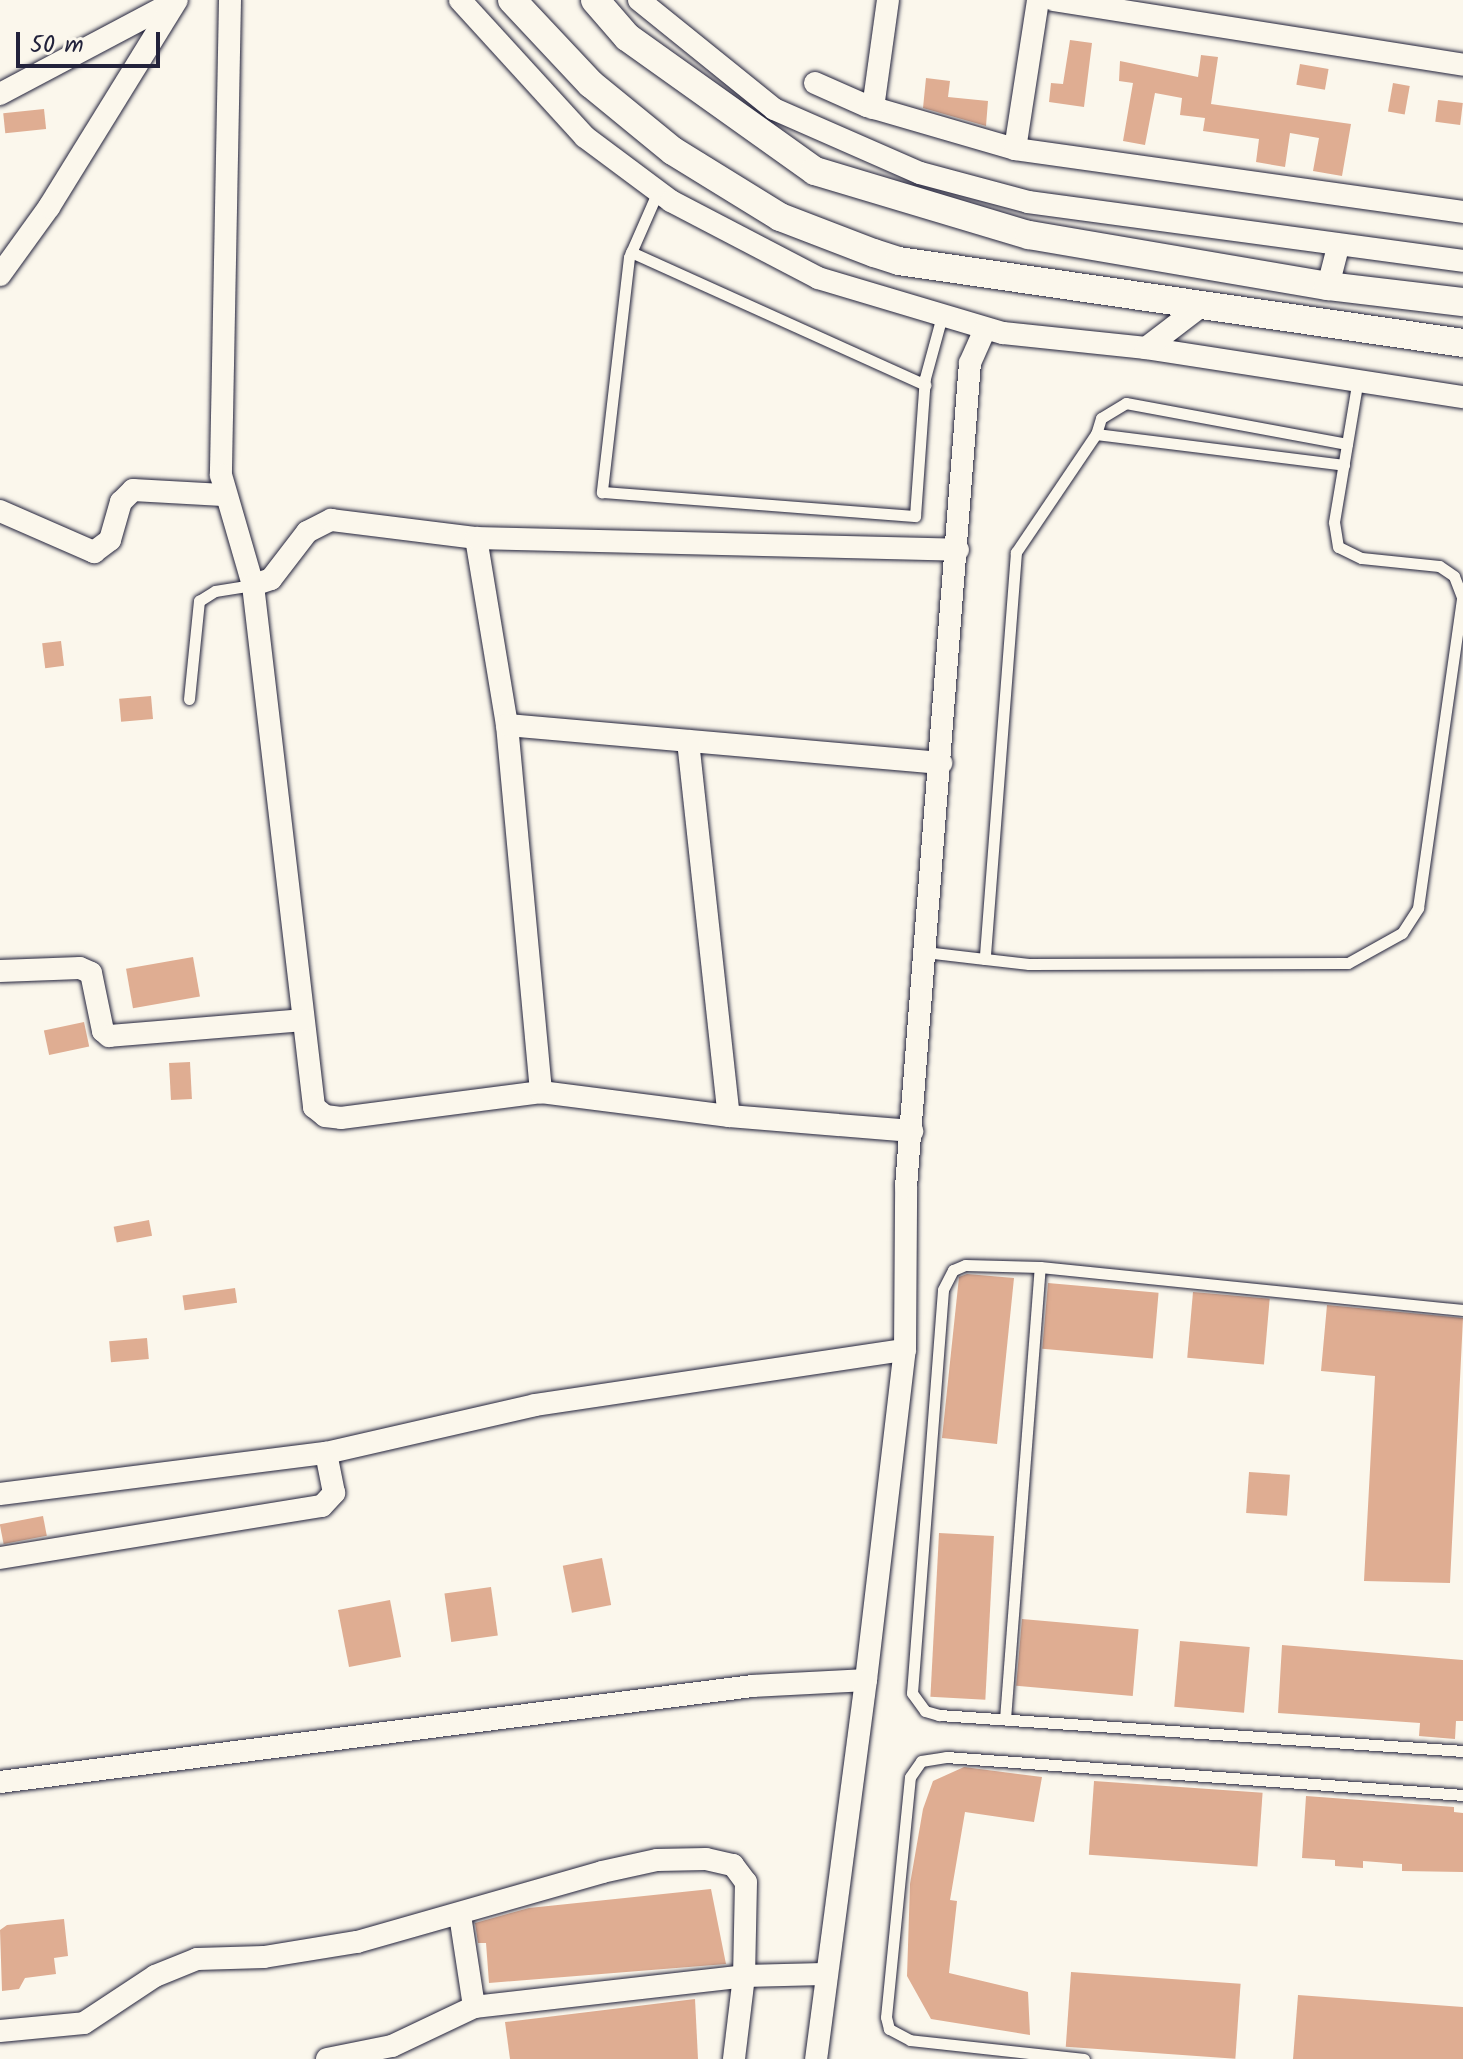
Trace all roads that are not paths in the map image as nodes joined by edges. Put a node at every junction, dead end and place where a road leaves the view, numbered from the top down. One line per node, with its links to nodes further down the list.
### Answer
1 (177, 0): 13 (street); 21 (street)
2 (230, 0): 35 (street)
3 (460, 0): 16 (street)
4 (512, 0): 24 (street)
5 (595, 0): 22 (street)
6 (639, 0): 18 (street)
7 (888, 0): 14 (street)
8 (1038, 0): 15 (street)
9 (1054, 0): 10 (street)
10 (1190, 9): 11 (street)
11 (1463, 65)
12 (815, 83): 14 (street)
13 (0, 94)
14 (873, 108): 15 (street)
15 (1015, 149): 17 (street)
16 (658, 191): 19 (lane); 25 (street)
17 (1463, 212)
18 (1338, 247): 20 (street); 22 (street)
19 (631, 252): 30 (lane); 30 (lane)
20 (1463, 261)
21 (0, 275)
22 (1328, 286): 23 (street)
23 (1463, 302)
24 (1201, 306): 27 (street); 28 (street)
25 (942, 316): 26 (street); 30 (lane)
26 (985, 329): 28 (street); 38 (street)
27 (1463, 343)
28 (1146, 348): 29 (street)
29 (1358, 377): 31 (street); 33 (lane)
30 (925, 385)
31 (1463, 397)
32 (1096, 434): 33 (lane); 34 (lane); 45 (lane)
33 (1347, 444): 34 (lane)
34 (1344, 465): 45 (lane)
35 (223, 495): 36 (street); 39 (street)
36 (0, 511)
37 (476, 538): 38 (street); 39 (street); 41 (street)
38 (958, 550): 43 (street)
39 (253, 585): 40 (lane); 47 (street)
40 (189, 699)
41 (507, 725): 42 (street); 48 (street)
42 (688, 741): 43 (street); 49 (street)
43 (941, 763): 44 (street)
44 (925, 952): 45 (lane); 50 (street)
45 (985, 959)
46 (0, 971): 47 (street)
47 (302, 1020): 48 (street)
48 (541, 1092): 49 (street)
49 (729, 1116): 50 (street)
50 (912, 1131): 53 (street)
51 (1040, 1267): 52 (lane); 58 (lane); 58 (lane)
52 (1463, 1310)
53 (905, 1350): 54 (street); 57 (street)
54 (326, 1453): 55 (street); 56 (street)
55 (0, 1494)
56 (0, 1558)
57 (866, 1680): 60 (street); 63 (street)
58 (1005, 1719): 59 (lane)
59 (1463, 1751)
60 (0, 1782)
61 (1463, 1795): 70 (lane)
62 (460, 1915): 64 (street); 65 (street); 66 (street)
63 (824, 1974): 64 (street); 69 (street)
64 (744, 1976): 65 (street); 68 (street)
65 (474, 2007): 67 (street)
66 (0, 2031)
67 (327, 2059)
68 (734, 2059)
69 (816, 2059)
70 (1084, 2059)

